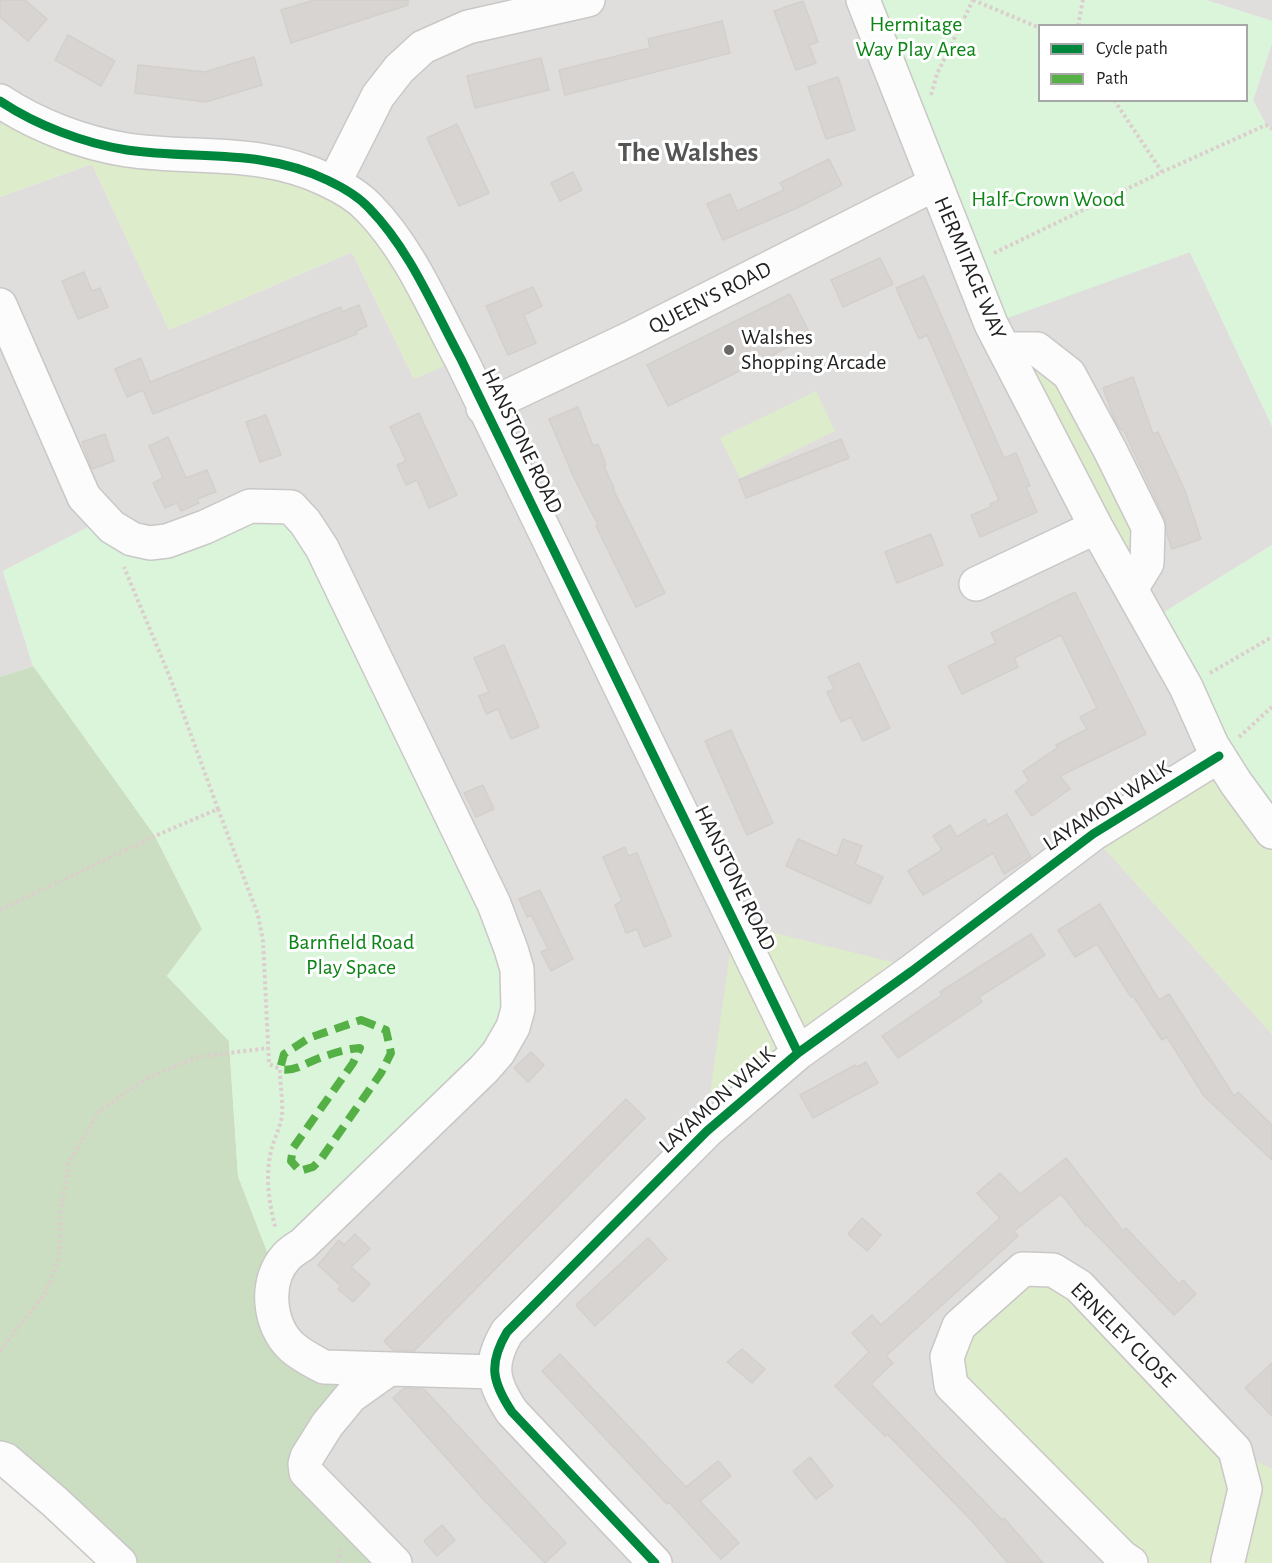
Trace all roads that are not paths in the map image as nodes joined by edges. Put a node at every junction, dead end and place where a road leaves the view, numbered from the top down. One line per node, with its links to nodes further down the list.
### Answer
1 (588, 0): 4 (street)
2 (863, 0): 5 (street, HERMITAGE WAY)
3 (3, 112): 4 (street, HANSTONE ROAD)
4 (334, 183): 8 (street, HANSTONE ROAD)
5 (935, 184): 7 (street, HERMITAGE WAY); 8 (street, QUEEN'S ROAD)
6 (0, 305): 15 (street)
7 (1004, 349): 9 (street, HERMITAGE WAY); 11 (street)
8 (483, 408): 14 (street, HANSTONE ROAD)
9 (1096, 527): 10 (street); 11 (street, HERMITAGE WAY)
10 (976, 584)
11 (1131, 589): 12 (street, HERMITAGE WAY)
12 (1219, 756): 13 (street, HERMITAGE WAY); 14 (street, LAYAMON WALK)
13 (1272, 832)
14 (798, 1053): 16 (street, LAYAMON WALK)
15 (389, 1369): 16 (street); 20 (street)
16 (494, 1372): 21 (street)
17 (0, 1458): 19 (street)
18 (1225, 1562): 22 (street, ERNELEY CLOSE)
19 (120, 1563)
20 (395, 1563)
21 (655, 1563)
22 (1131, 1563)

